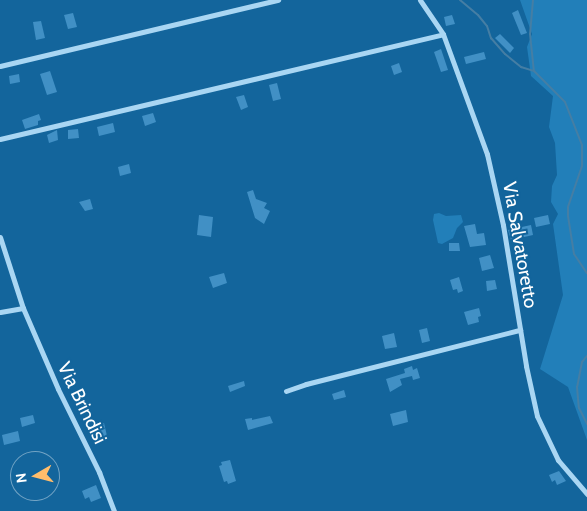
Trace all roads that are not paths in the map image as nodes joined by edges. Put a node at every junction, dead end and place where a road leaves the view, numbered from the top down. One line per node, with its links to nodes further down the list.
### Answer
1 (278, 0): 4 (street)
2 (420, 0): 3 (street, Via Salvatoretto)
3 (443, 34): 5 (street); 9 (street, Via Salvatoretto)
4 (0, 66)
5 (0, 139)
6 (0, 237): 7 (street, Via Brindisi)
7 (23, 308): 8 (street); 12 (street, Via Brindisi)
8 (0, 312)
9 (520, 330): 10 (street); 11 (street, Via Salvatoretto)
10 (286, 391)
11 (587, 494)
12 (114, 511)

